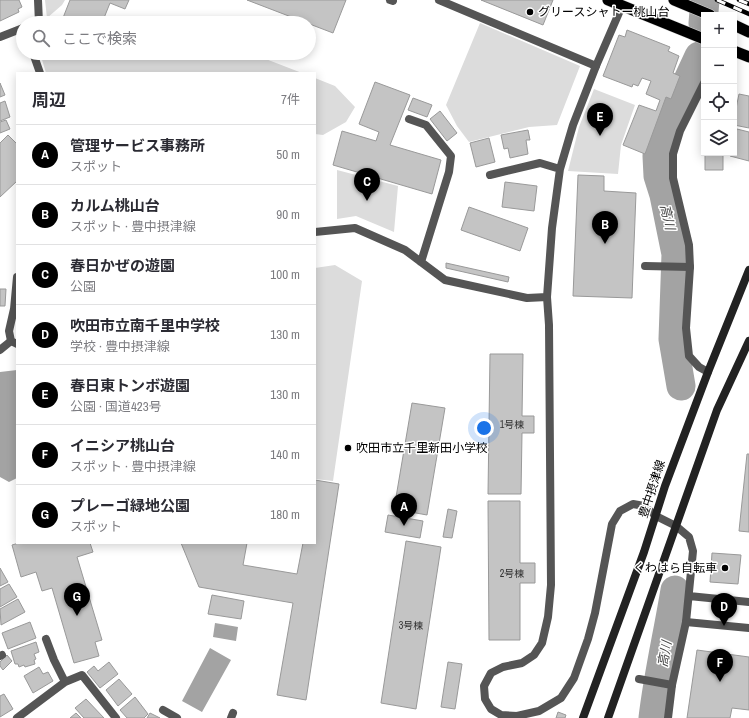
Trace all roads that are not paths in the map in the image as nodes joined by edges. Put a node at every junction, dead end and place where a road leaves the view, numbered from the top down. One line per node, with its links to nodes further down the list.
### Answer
1 (38, 0): 9 (street)
2 (390, 0): 3 (street)
3 (393, 0)
4 (439, 0): 18 (street)
5 (608, 0): 7 (highway)
6 (674, 0): 8 (highway)
7 (622, 6): 14 (highway); 18 (street)
8 (703, 12)
9 (39, 16)
10 (737, 26): 12 (highway)
11 (16, 31): 13 (street)
12 (749, 32)
13 (0, 37)
14 (701, 38)
15 (737, 52): 16 (highway)
16 (749, 57)
17 (35, 60): 19 (street)
18 (596, 66): 22 (street)
19 (40, 72)
20 (704, 84): 27 (street)
21 (409, 119): 25 (street)
22 (560, 169): 23 (street); 30 (street)
23 (490, 175)
24 (316, 232): 25 (street)
25 (421, 262): 30 (street)
26 (645, 266): 27 (street)
27 (686, 267): 34 (street)
28 (749, 270): 34 (main road, 豊中摂津線)
29 (16, 287): 32 (street)
30 (547, 297): 35 (street)
31 (749, 340): 36 (main road)
32 (14, 342): 33 (street)
33 (0, 350)
34 (708, 372): 35 (main road, 豊中摂津線)
35 (656, 516): 36 (street); 49 (main road, 豊中摂津線)
36 (676, 526): 37 (street); 50 (main road)
37 (689, 596): 38 (street); 39 (street)
38 (749, 602)
39 (686, 622): 40 (street); 44 (street)
40 (749, 628)
41 (46, 639): 43 (street)
42 (639, 679): 44 (street)
43 (65, 682): 46 (street); 47 (street)
44 (669, 685): 51 (street)
45 (163, 710): 48 (street)
46 (17, 718)
47 (116, 718)
48 (177, 718)
49 (583, 718)
50 (608, 718)
51 (668, 718)

